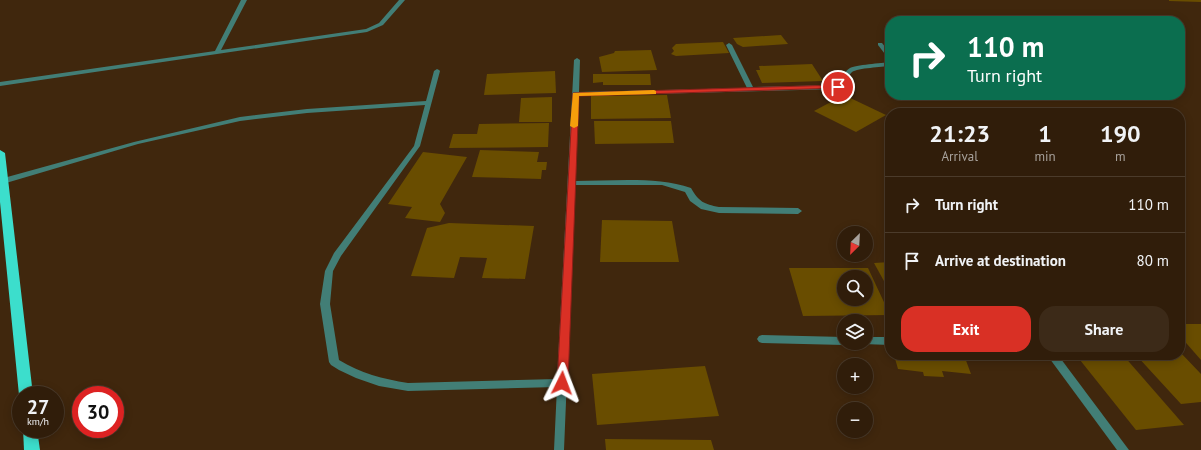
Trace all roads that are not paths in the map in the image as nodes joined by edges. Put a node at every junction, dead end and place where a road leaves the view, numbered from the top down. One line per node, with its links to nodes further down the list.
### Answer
1 (244, 0): 6 (street)
2 (402, 0): 6 (street)
3 (880, 44): 5 (street)
4 (729, 45): 11 (street)
5 (885, 50)
6 (217, 52): 10 (street)
7 (577, 60): 12 (street)
8 (885, 65): 11 (street)
9 (437, 71): 13 (street)
10 (0, 84)
11 (751, 89): 12 (street)
12 (576, 94): 16 (street)
13 (428, 103): 15 (street); 24 (street)
14 (0, 153): 15 (highway)
15 (3, 181): 17 (highway)
16 (572, 183): 18 (street); 24 (street)
17 (3, 208): 25 (highway)
18 (798, 211)
19 (762, 339): 20 (street)
20 (837, 340)
21 (873, 341): 22 (street)
22 (885, 342)
23 (1056, 360): 29 (street)
24 (562, 383): 28 (street)
25 (25, 386)
26 (31, 438): 27 (highway)
27 (32, 450)
28 (559, 450)
29 (1124, 450)

